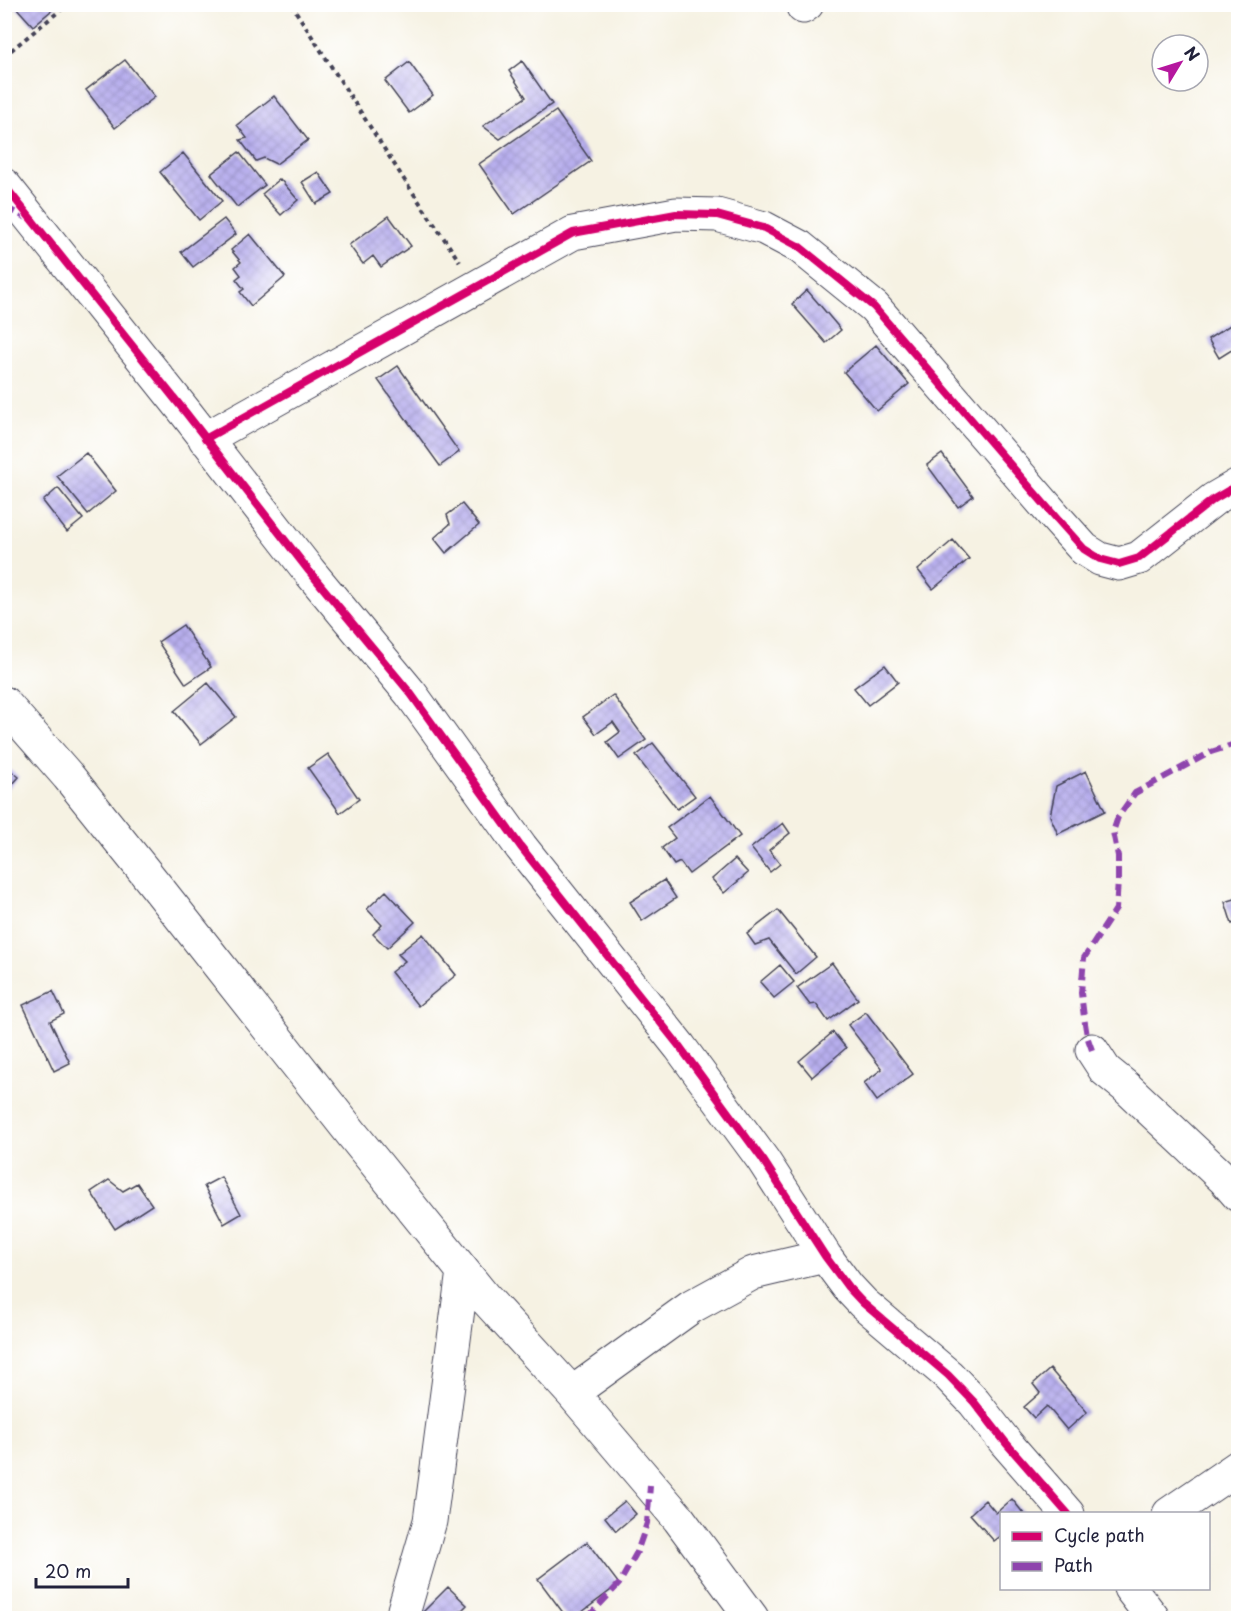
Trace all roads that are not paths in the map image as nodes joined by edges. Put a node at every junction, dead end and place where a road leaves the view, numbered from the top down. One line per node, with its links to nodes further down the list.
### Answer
1 (4, 185): 2 (street)
2 (205, 439): 3 (street); 7 (street)
3 (1239, 485)
4 (4, 703): 8 (street)
5 (1092, 1050): 6 (street)
6 (1239, 1195)
7 (825, 1256): 9 (street); 11 (street)
8 (463, 1270): 9 (street); 14 (street)
9 (572, 1394): 15 (street)
10 (1239, 1467): 12 (street)
11 (1066, 1512)
12 (1172, 1512)
13 (1132, 1590): 16 (street)
14 (405, 1618)
15 (752, 1618)
16 (1153, 1618)

